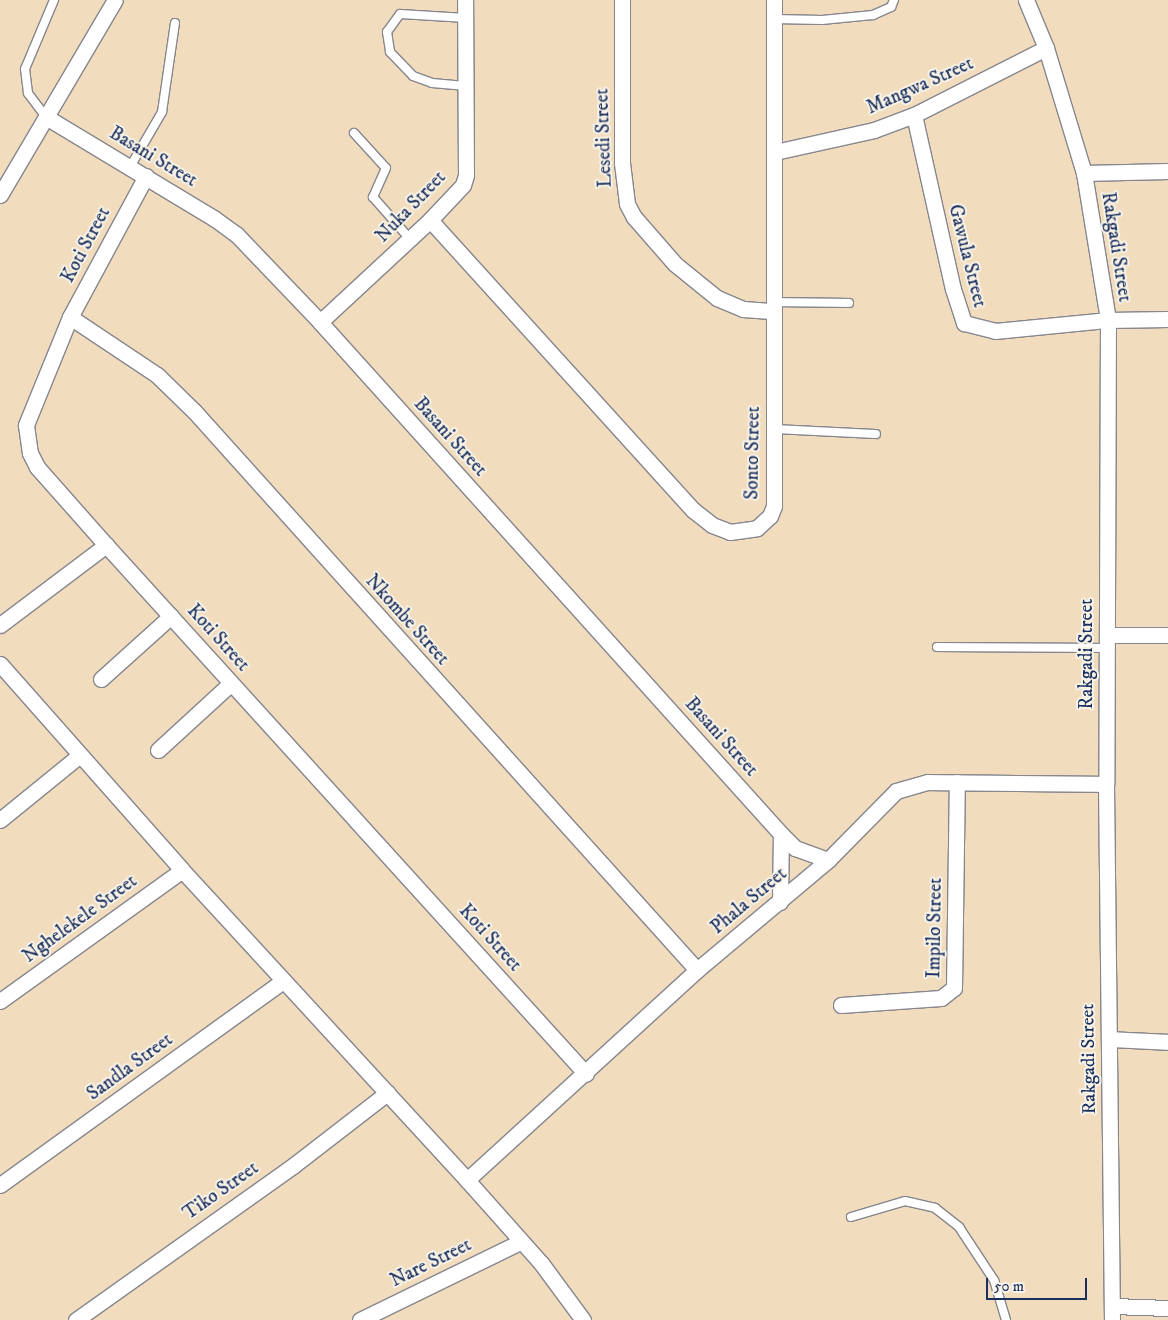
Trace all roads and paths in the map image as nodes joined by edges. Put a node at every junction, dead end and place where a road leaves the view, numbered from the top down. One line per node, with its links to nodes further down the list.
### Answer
1 (54, 0): 14 (lane)
2 (115, 0): 14 (street)
3 (466, 0): 8 (street, Nuka Street)
4 (622, 0): 25 (street, Lesedi Street)
5 (774, 0): 9 (street, Sonto Street)
6 (894, 0): 9 (lane)
7 (1026, 0): 11 (street, Rakgadi Street)
8 (466, 18): 12 (street, Nuka Street); 12 (lane)
9 (774, 19): 16 (street, Sonto Street)
10 (175, 23): 17 (lane)
11 (1046, 48): 13 (street, Mangwa Street); 19 (street, Rakgadi Street)
12 (466, 86): 22 (street, Nuka Street)
13 (914, 114): 16 (street, Mangwa Street); 28 (street, Gawula Street)
14 (46, 117): 17 (street, Basani Street); 21 (street)
15 (354, 133): 23 (lane)
16 (775, 152): 25 (street, Sonto Street)
17 (130, 167): 20 (street, Basani Street)
18 (1168, 171): 19 (street)
19 (1084, 173): 28 (street, Rakgadi Street)
20 (146, 176): 26 (street, Koti Street); 29 (street, Basani Street)
21 (0, 195)
22 (430, 220): 23 (street, Nuka Street); 30 (street, Sonto Street)
23 (410, 239): 29 (street, Nuka Street)
24 (849, 302): 25 (lane)
25 (774, 307): 30 (street, Sonto Street)
26 (70, 317): 32 (street, Koti Street); 50 (street, Nkombe Street)
27 (1168, 318): 28 (street)
28 (1108, 320): 36 (street, Rakgadi Street)
29 (320, 322): 46 (street, Basani Street)
30 (774, 429): 31 (lane)
31 (876, 434)
32 (106, 545): 33 (street, Koti Street); 34 (street)
33 (171, 616): 39 (street); 40 (street, Koti Street)
34 (0, 625)
35 (1168, 635): 36 (street)
36 (1108, 642): 37 (lane); 44 (street, Rakgadi Street)
37 (936, 647)
38 (0, 664): 42 (street)
39 (101, 678)
40 (232, 683): 41 (street); 56 (street, Koti Street)
41 (158, 750)
42 (80, 755): 45 (street); 48 (street)
43 (957, 782): 44 (street, Phala Street); 47 (street, Phala Street); 53 (street, Impilo Street)
44 (1106, 784): 54 (street, Rakgadi Street)
45 (0, 820)
46 (781, 834): 47 (street, Basani Street); 49 (street)
47 (828, 860): 49 (street, Phala Street)
48 (182, 870): 51 (street); 52 (street, Nghelekele Street)
49 (780, 902): 50 (street, Phala Street)
50 (697, 970): 56 (street, Phala Street)
51 (283, 981): 57 (street); 59 (street, Sandla Street)
52 (0, 1001)
53 (841, 1005)
54 (1109, 1039): 55 (street); 63 (street, Rakgadi Street)
55 (1168, 1042)
56 (586, 1074): 58 (street, Phala Street)
57 (388, 1093): 58 (street); 64 (street, Tiko Street)
58 (467, 1180): 61 (street)
59 (0, 1185)
60 (851, 1217): 67 (lane)
61 (520, 1242): 65 (street, Nare Street); 66 (street)
62 (1168, 1308): 63 (street)
63 (1112, 1313)
64 (76, 1320)
65 (360, 1320)
66 (583, 1320)
67 (1006, 1320)

